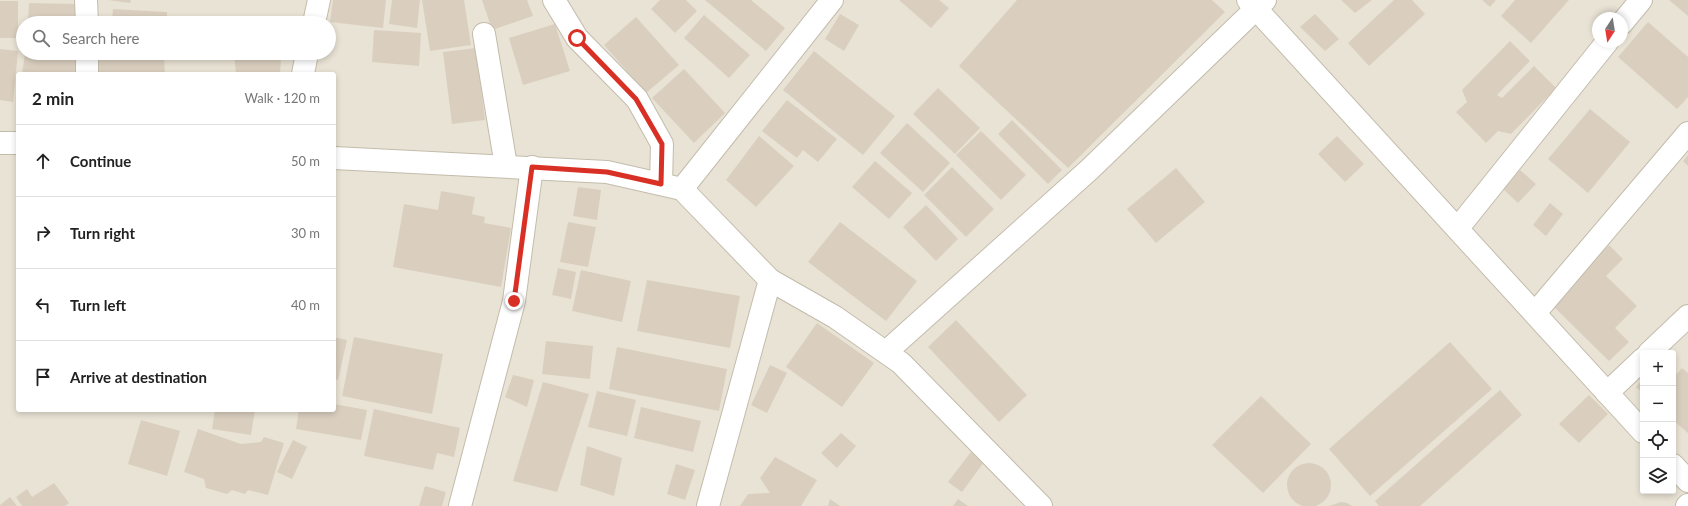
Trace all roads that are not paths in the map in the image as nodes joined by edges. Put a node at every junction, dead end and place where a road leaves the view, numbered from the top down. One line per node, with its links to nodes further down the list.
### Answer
1 (86, 0): 7 (street)
2 (319, 0): 8 (street)
3 (554, 0): 22 (street)
4 (832, 0): 22 (street)
5 (1641, 0): 9 (street)
6 (1256, 3): 23 (street); 28 (street)
7 (86, 16)
8 (316, 16)
9 (1628, 16)
10 (484, 34): 20 (street)
11 (1602, 48): 23 (street)
12 (87, 60): 14 (street)
13 (306, 60): 15 (street)
14 (87, 72)
15 (303, 72)
16 (1688, 133): 25 (street)
17 (0, 143): 18 (street)
18 (16, 143)
19 (336, 158): 20 (street)
20 (506, 166): 21 (street)
21 (532, 167): 22 (street); 34 (street)
22 (671, 187): 24 (street)
23 (1458, 228): 25 (street)
24 (770, 280): 28 (street); 35 (street)
25 (1535, 313): 30 (street)
26 (1688, 316): 27 (street)
27 (1652, 350)
28 (886, 352): 36 (street)
29 (1640, 362): 30 (street)
30 (1607, 393): 31 (street)
31 (1640, 429)
32 (1676, 468): 33 (street)
33 (1688, 481)
34 (460, 506)
35 (708, 506)
36 (1041, 506)

